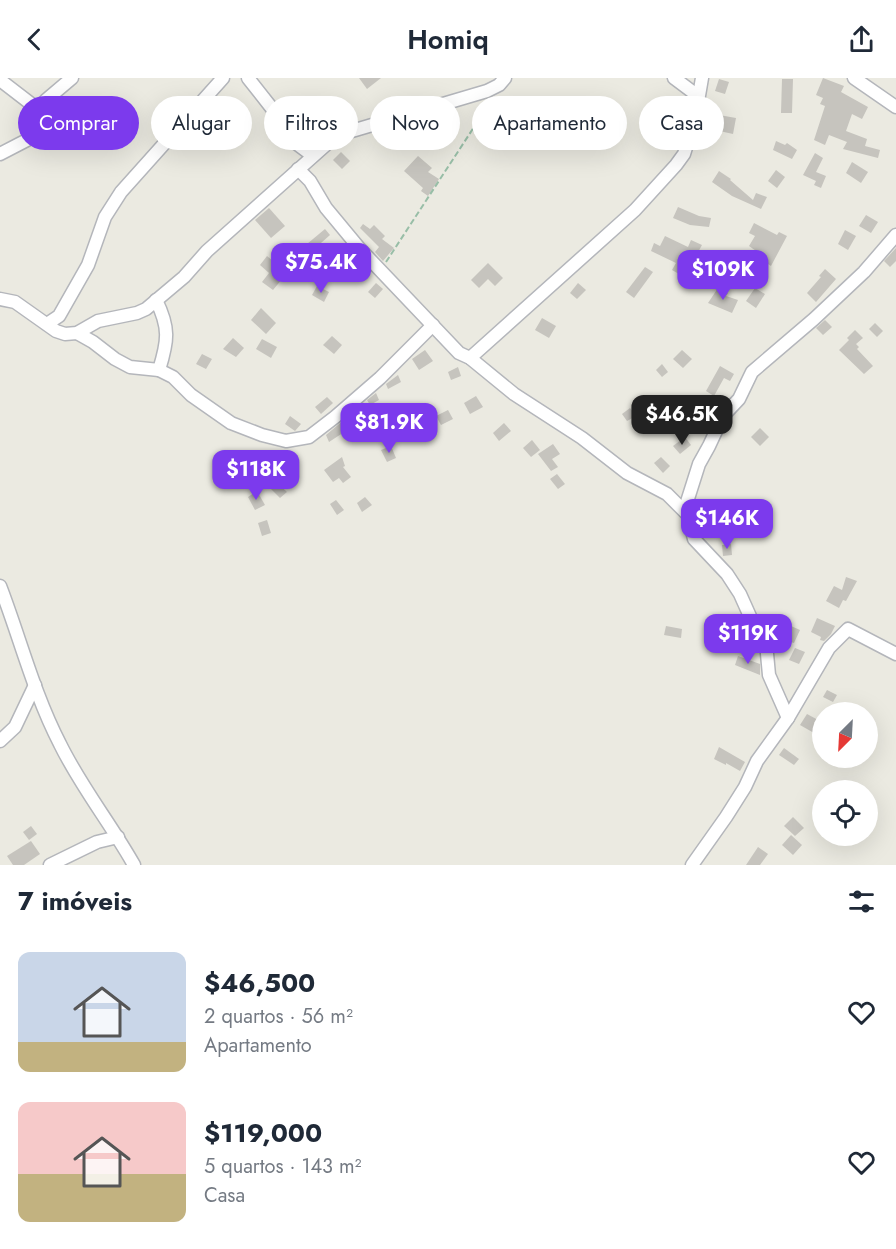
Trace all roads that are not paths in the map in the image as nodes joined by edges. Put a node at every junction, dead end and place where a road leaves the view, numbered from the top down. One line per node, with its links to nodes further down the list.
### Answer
1 (72, 78): 10 (street)
2 (223, 78): 21 (street)
3 (248, 78): 16 (street)
4 (674, 78): 11 (street)
5 (702, 78): 11 (street)
6 (854, 78): 12 (street)
7 (0, 80): 9 (street)
8 (502, 81): 16 (street)
9 (21, 96)
10 (51, 96)
11 (698, 96)
12 (896, 107)
13 (18, 145): 15 (street)
14 (685, 150): 24 (street)
15 (0, 154)
16 (313, 156): 17 (street)
17 (298, 169): 20 (street); 22 (street)
18 (896, 235): 26 (street)
19 (0, 299): 21 (street)
20 (156, 300): 23 (street); 25 (street)
21 (47, 324): 23 (street)
22 (433, 325): 24 (street); 25 (street)
23 (77, 333): 25 (street)
24 (470, 358): 26 (street)
25 (159, 370)
26 (686, 513): 30 (street)
27 (0, 586): 29 (street)
28 (896, 654): 30 (street)
29 (35, 685): 31 (street); 32 (street)
30 (788, 718): 35 (street)
31 (0, 741)
32 (118, 837): 33 (street); 34 (street)
33 (50, 865)
34 (134, 865)
35 (692, 865)

